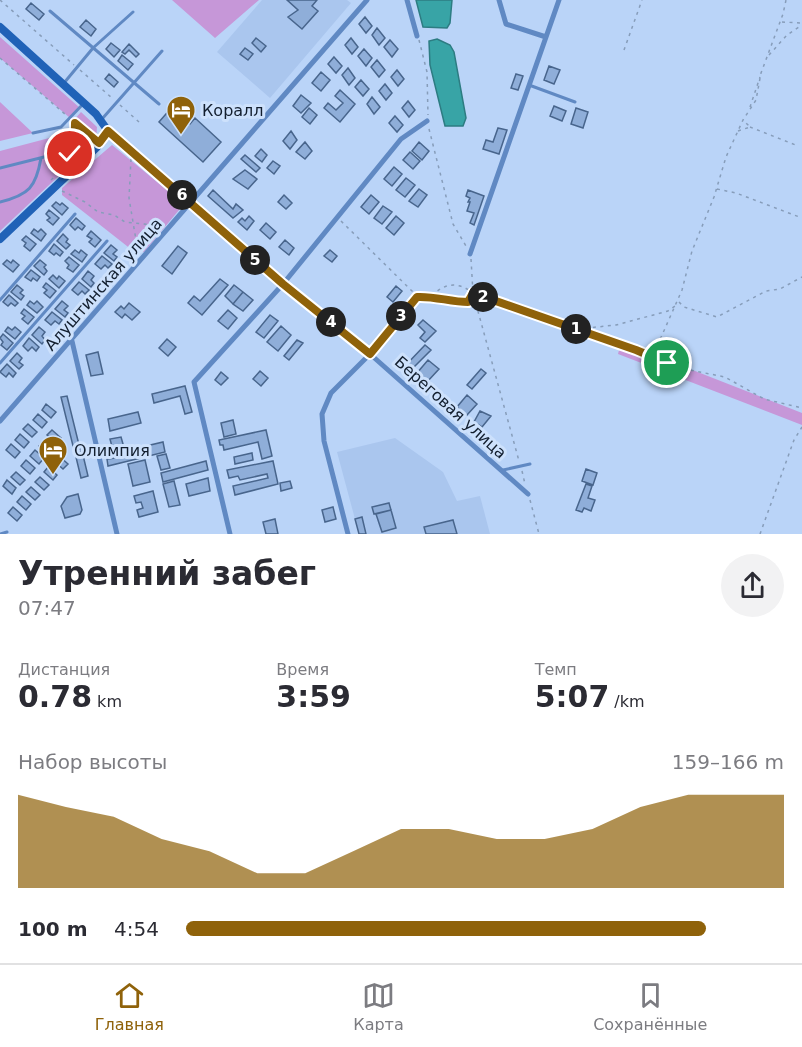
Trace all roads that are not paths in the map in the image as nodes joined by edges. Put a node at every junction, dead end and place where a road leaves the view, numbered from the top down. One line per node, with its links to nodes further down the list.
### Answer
1 (367, 0): 26 (street, Алуштинская улица)
2 (407, 0): 8 (street)
3 (499, 0): 9 (street)
4 (559, 0): 9 (street)
5 (50, 11): 10 (lane)
6 (134, 12): 10 (lane)
7 (0, 27): 13 (main road)
8 (417, 36)
9 (546, 37): 14 (street)
10 (93, 48): 12 (lane); 13 (lane)
11 (162, 51): 12 (lane)
12 (134, 83): 17 (lane); 18 (lane)
13 (63, 84): 16 (main road)
14 (529, 85): 15 (lane); 30 (street)
15 (575, 102)
16 (84, 103): 18 (main road); 21 (lane)
17 (159, 104)
18 (101, 120): 20 (main road)
19 (427, 121): 31 (street)
20 (108, 131): 26 (street, Береговая улица); 28 (main road)
21 (33, 133)
22 (48, 156): 23 (lane)
23 (41, 158): 24 (lane); 25 (lane)
24 (0, 168)
25 (0, 202)
26 (190, 202): 31 (street, Береговая улица); 34 (street, Алуштинская улица)
27 (75, 214): 33 (lane)
28 (0, 239)
29 (107, 241): 36 (lane)
30 (470, 254)
31 (283, 284): 35 (street, Береговая улица); 44 (street)
32 (417, 297): 35 (street)
33 (0, 300)
34 (72, 341): 37 (street, Алуштинская улица); 43 (street)
35 (370, 354): 39 (street, Береговая улица); 45 (street)
36 (0, 363)
37 (0, 421)
38 (530, 464): 39 (lane)
39 (501, 470): 40 (street, Береговая улица)
40 (528, 494)
41 (7, 532): 42 (lane)
42 (0, 534)
43 (117, 534)
44 (230, 534)
45 (348, 534)

